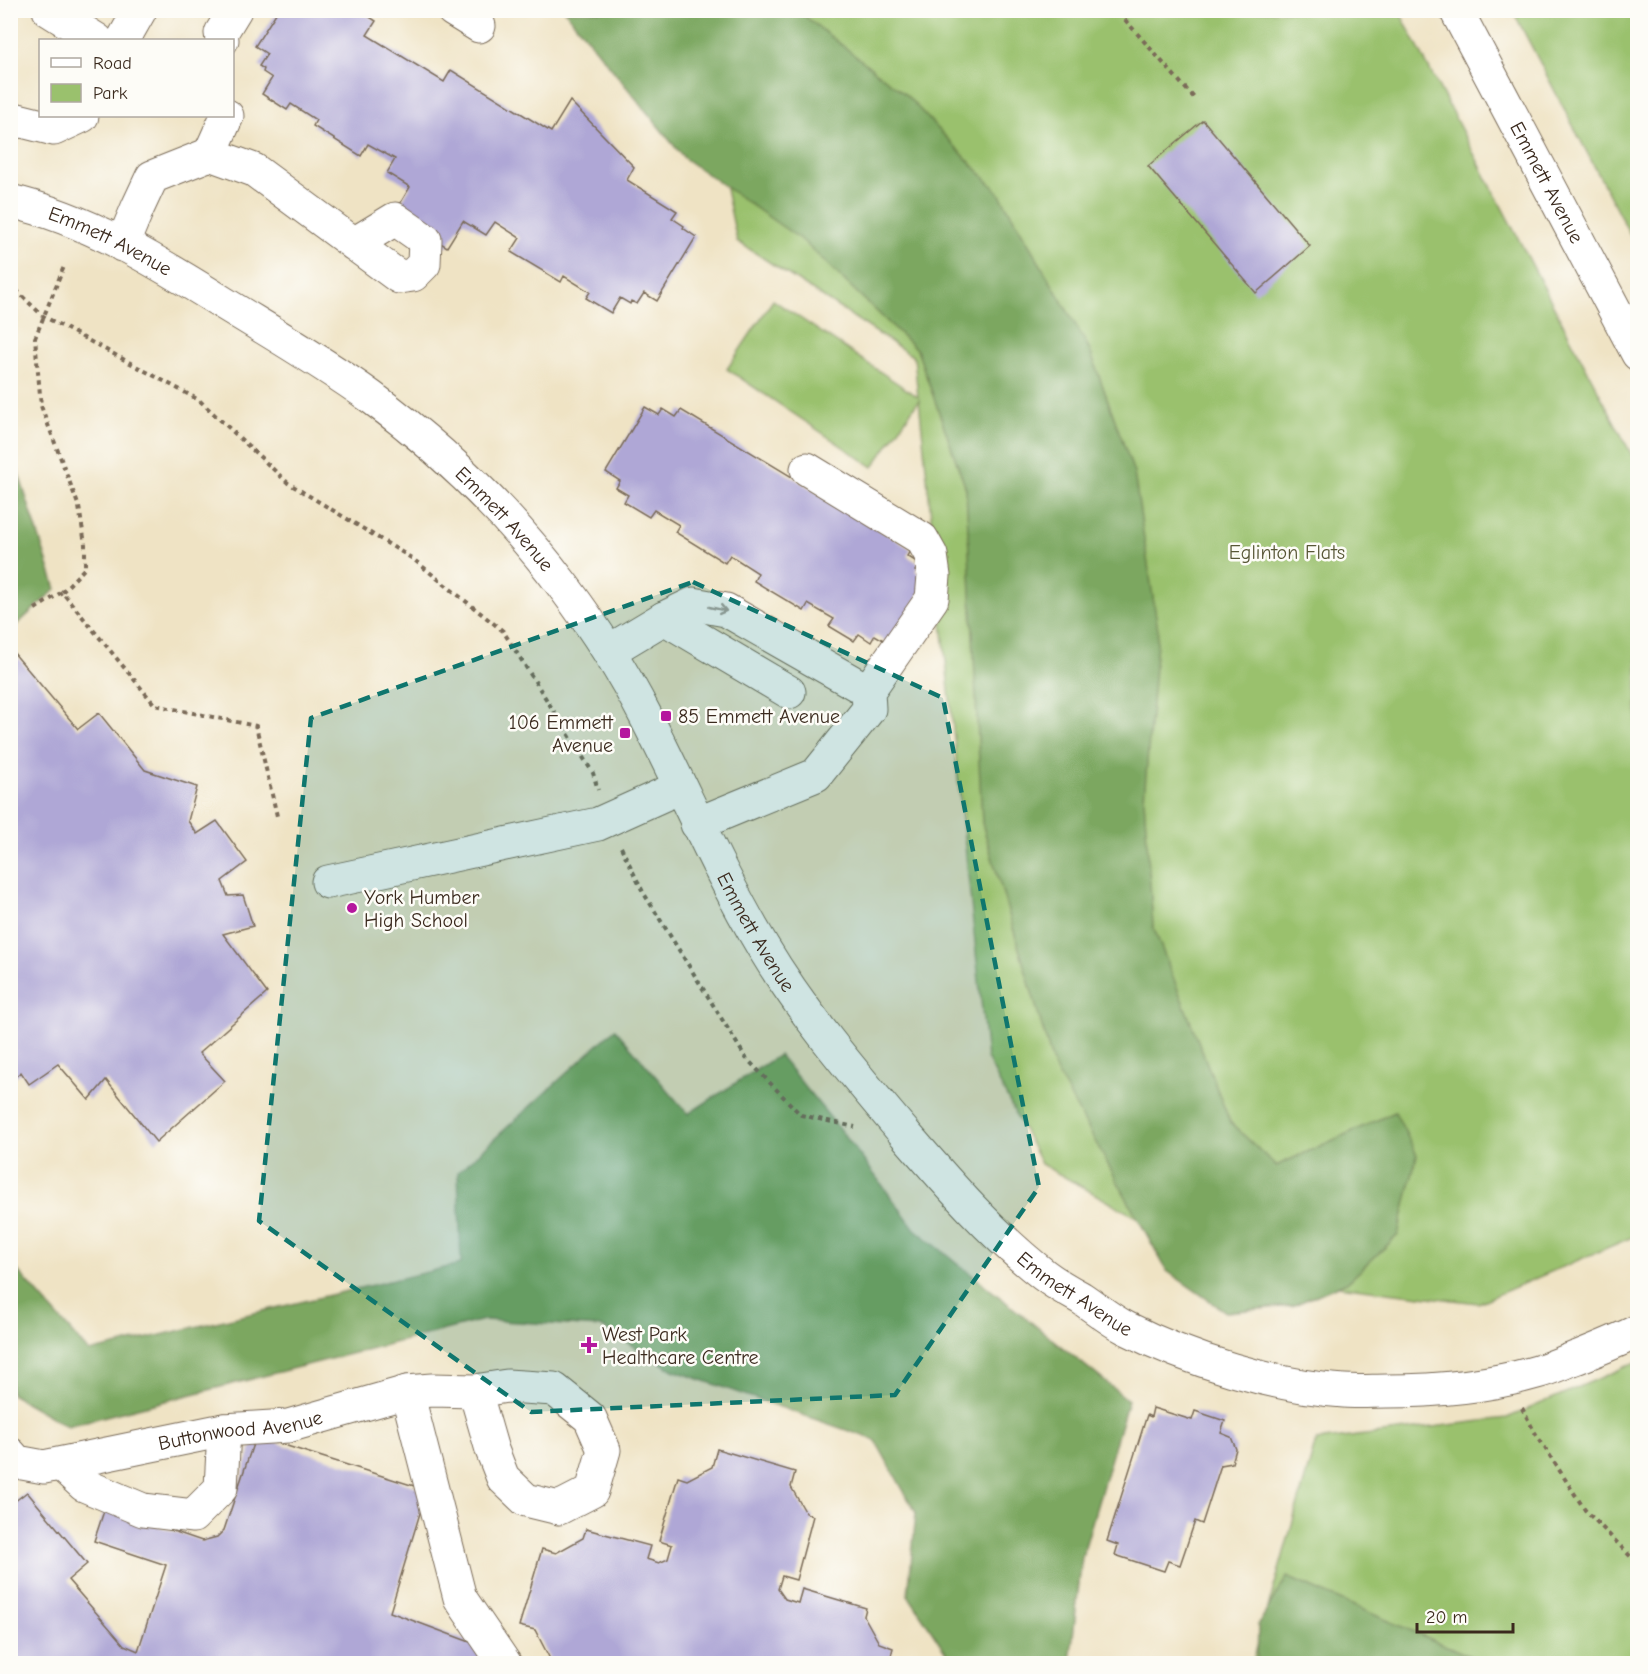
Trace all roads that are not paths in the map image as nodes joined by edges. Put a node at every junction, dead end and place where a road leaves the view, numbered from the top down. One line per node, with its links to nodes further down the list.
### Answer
1 (49, 10): 5 (street)
2 (140, 10): 6 (street)
3 (235, 10): 7 (street)
4 (1456, 10): 15 (street, Emmett Avenue)
5 (84, 28)
6 (124, 39)
7 (222, 39)
8 (80, 117): 10 (street)
9 (227, 117): 11 (street)
10 (10, 118)
11 (210, 154): 13 (street); 14 (street)
12 (10, 201): 14 (street, Emmett Avenue)
13 (354, 244)
14 (123, 245): 18 (street, Emmett Avenue)
15 (1638, 354)
16 (807, 469): 19 (street)
17 (664, 618): 18 (street); 19 (street, one-way to 19); 20 (street)
18 (609, 651): 21 (street, Emmett Avenue)
19 (868, 691): 22 (street)
20 (789, 692)
21 (680, 787): 22 (street, Emmett Avenue); 23 (street)
22 (697, 824): 24 (street, Emmett Avenue)
23 (328, 882)
24 (1638, 1331)
25 (475, 1391): 26 (street, Buttonwood Avenue)
26 (407, 1392): 27 (street, Buttonwood Avenue); 30 (street)
27 (224, 1430): 29 (street, Buttonwood Avenue); 29 (street)
28 (14, 1458): 29 (street, Buttonwood Avenue)
29 (61, 1464)
30 (505, 1664)

